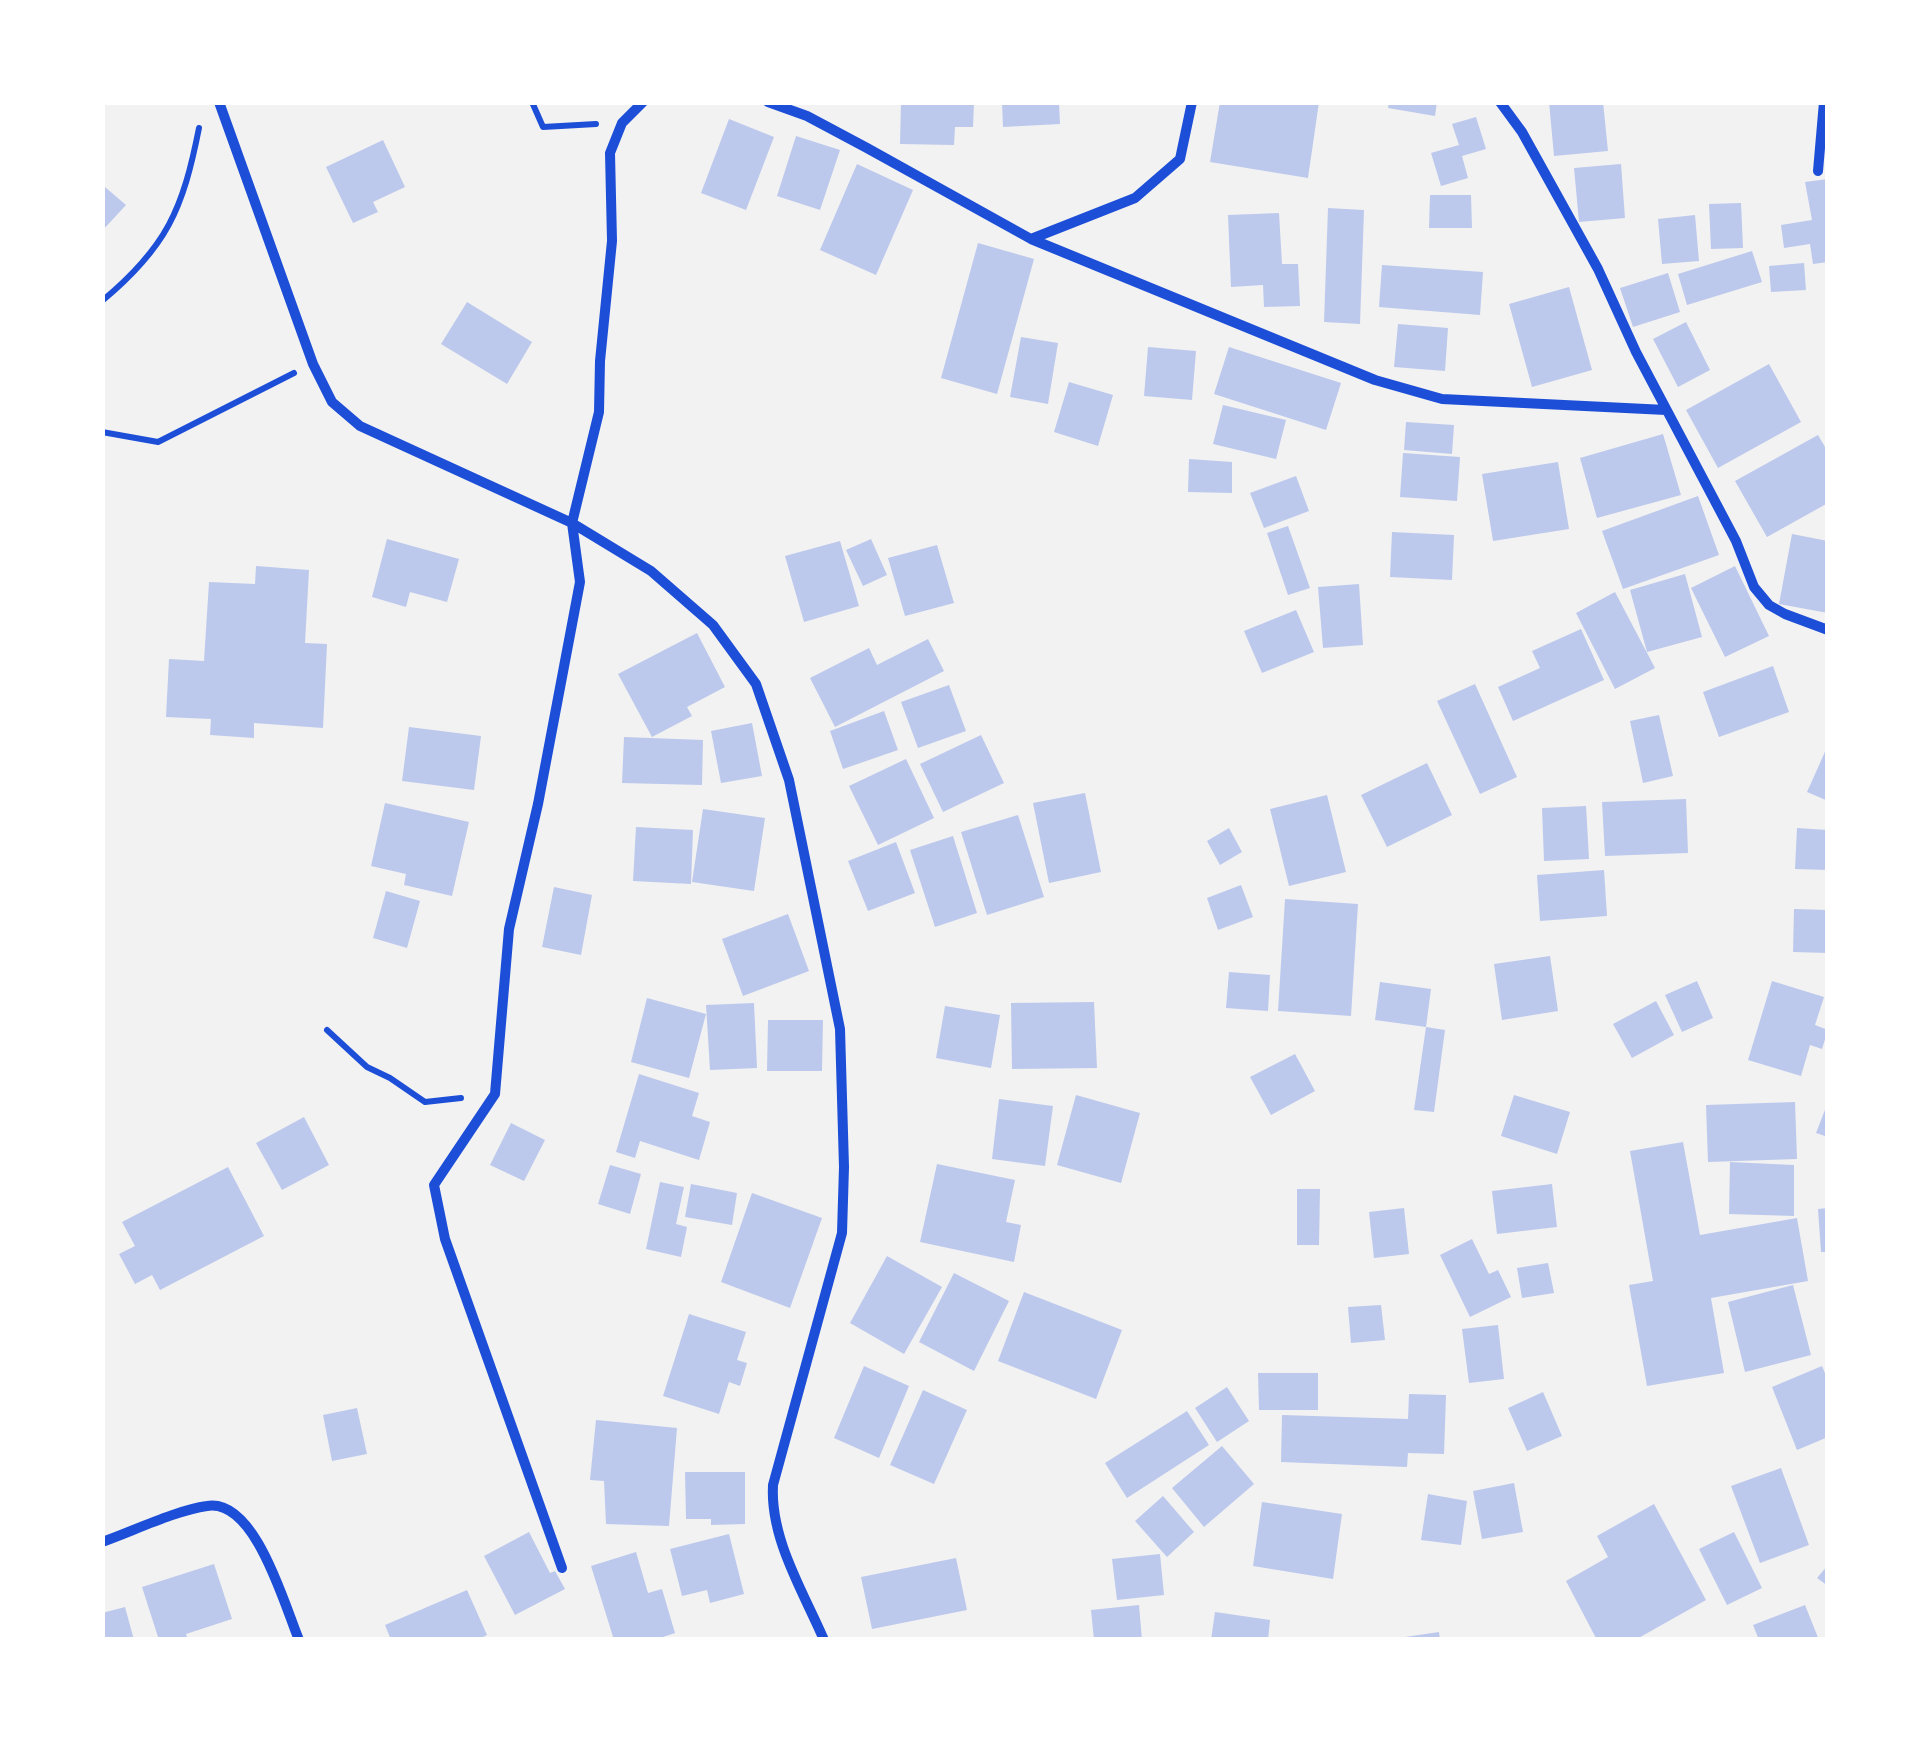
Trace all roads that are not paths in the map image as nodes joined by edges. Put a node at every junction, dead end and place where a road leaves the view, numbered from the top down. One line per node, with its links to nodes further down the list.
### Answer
1 (219, 102): 10 (street)
2 (642, 102): 10 (street)
3 (768, 102): 8 (street)
4 (1192, 102): 8 (street)
5 (1500, 102): 9 (street)
6 (1824, 102): 7 (street)
7 (1818, 171)
8 (1030, 239): 9 (street)
9 (1666, 410): 11 (street)
10 (572, 523): 13 (street); 15 (street)
11 (1828, 630)
12 (102, 1542): 14 (street)
13 (562, 1568)
14 (299, 1640)
15 (824, 1640)

